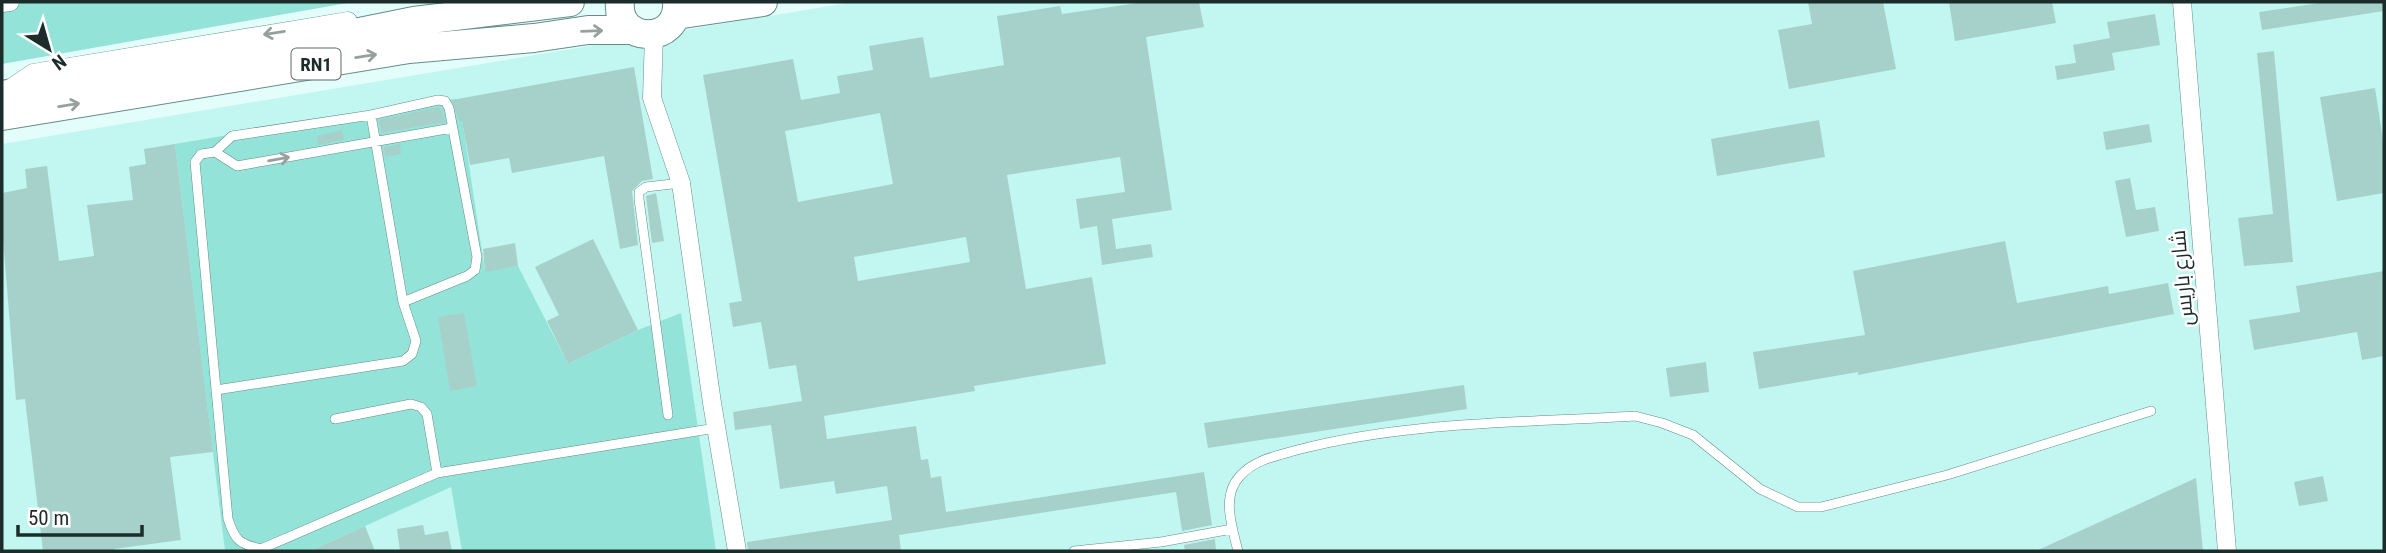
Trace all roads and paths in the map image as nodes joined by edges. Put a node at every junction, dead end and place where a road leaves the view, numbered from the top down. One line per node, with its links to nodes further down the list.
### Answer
1 (10, 2): 7 (street)
2 (462, 2): 10 (street, one-way to 10)
3 (570, 2): 10 (main road, RN1)
4 (620, 2): 9 (main road)
5 (763, 2): 8 (main road)
6 (2182, 2): 29 (street, شارع باريس)
7 (2, 3)
8 (677, 9): 9 (main road)
9 (643, 32): 12 (main road, RN1, one-way to 9); 16 (street)
10 (2, 94)
11 (371, 115): 13 (lane); 14 (lane); 15 (lane)
12 (2, 116)
13 (452, 128): 14 (lane); 17 (lane)
14 (377, 142): 15 (lane, one-way to 14); 17 (lane)
15 (215, 152): 18 (lane)
16 (681, 183): 20 (lane); 22 (street)
17 (403, 302): 18 (lane)
18 (216, 390): 23 (lane)
19 (2151, 411): 24 (lane)
20 (668, 415)
21 (335, 419): 23 (lane)
22 (716, 428): 23 (lane); 26 (street)
23 (437, 473)
24 (1232, 529): 25 (lane); 28 (lane)
25 (1162, 547): 27 (lane)
26 (737, 551)
27 (1074, 551)
28 (1238, 551)
29 (2227, 551)

